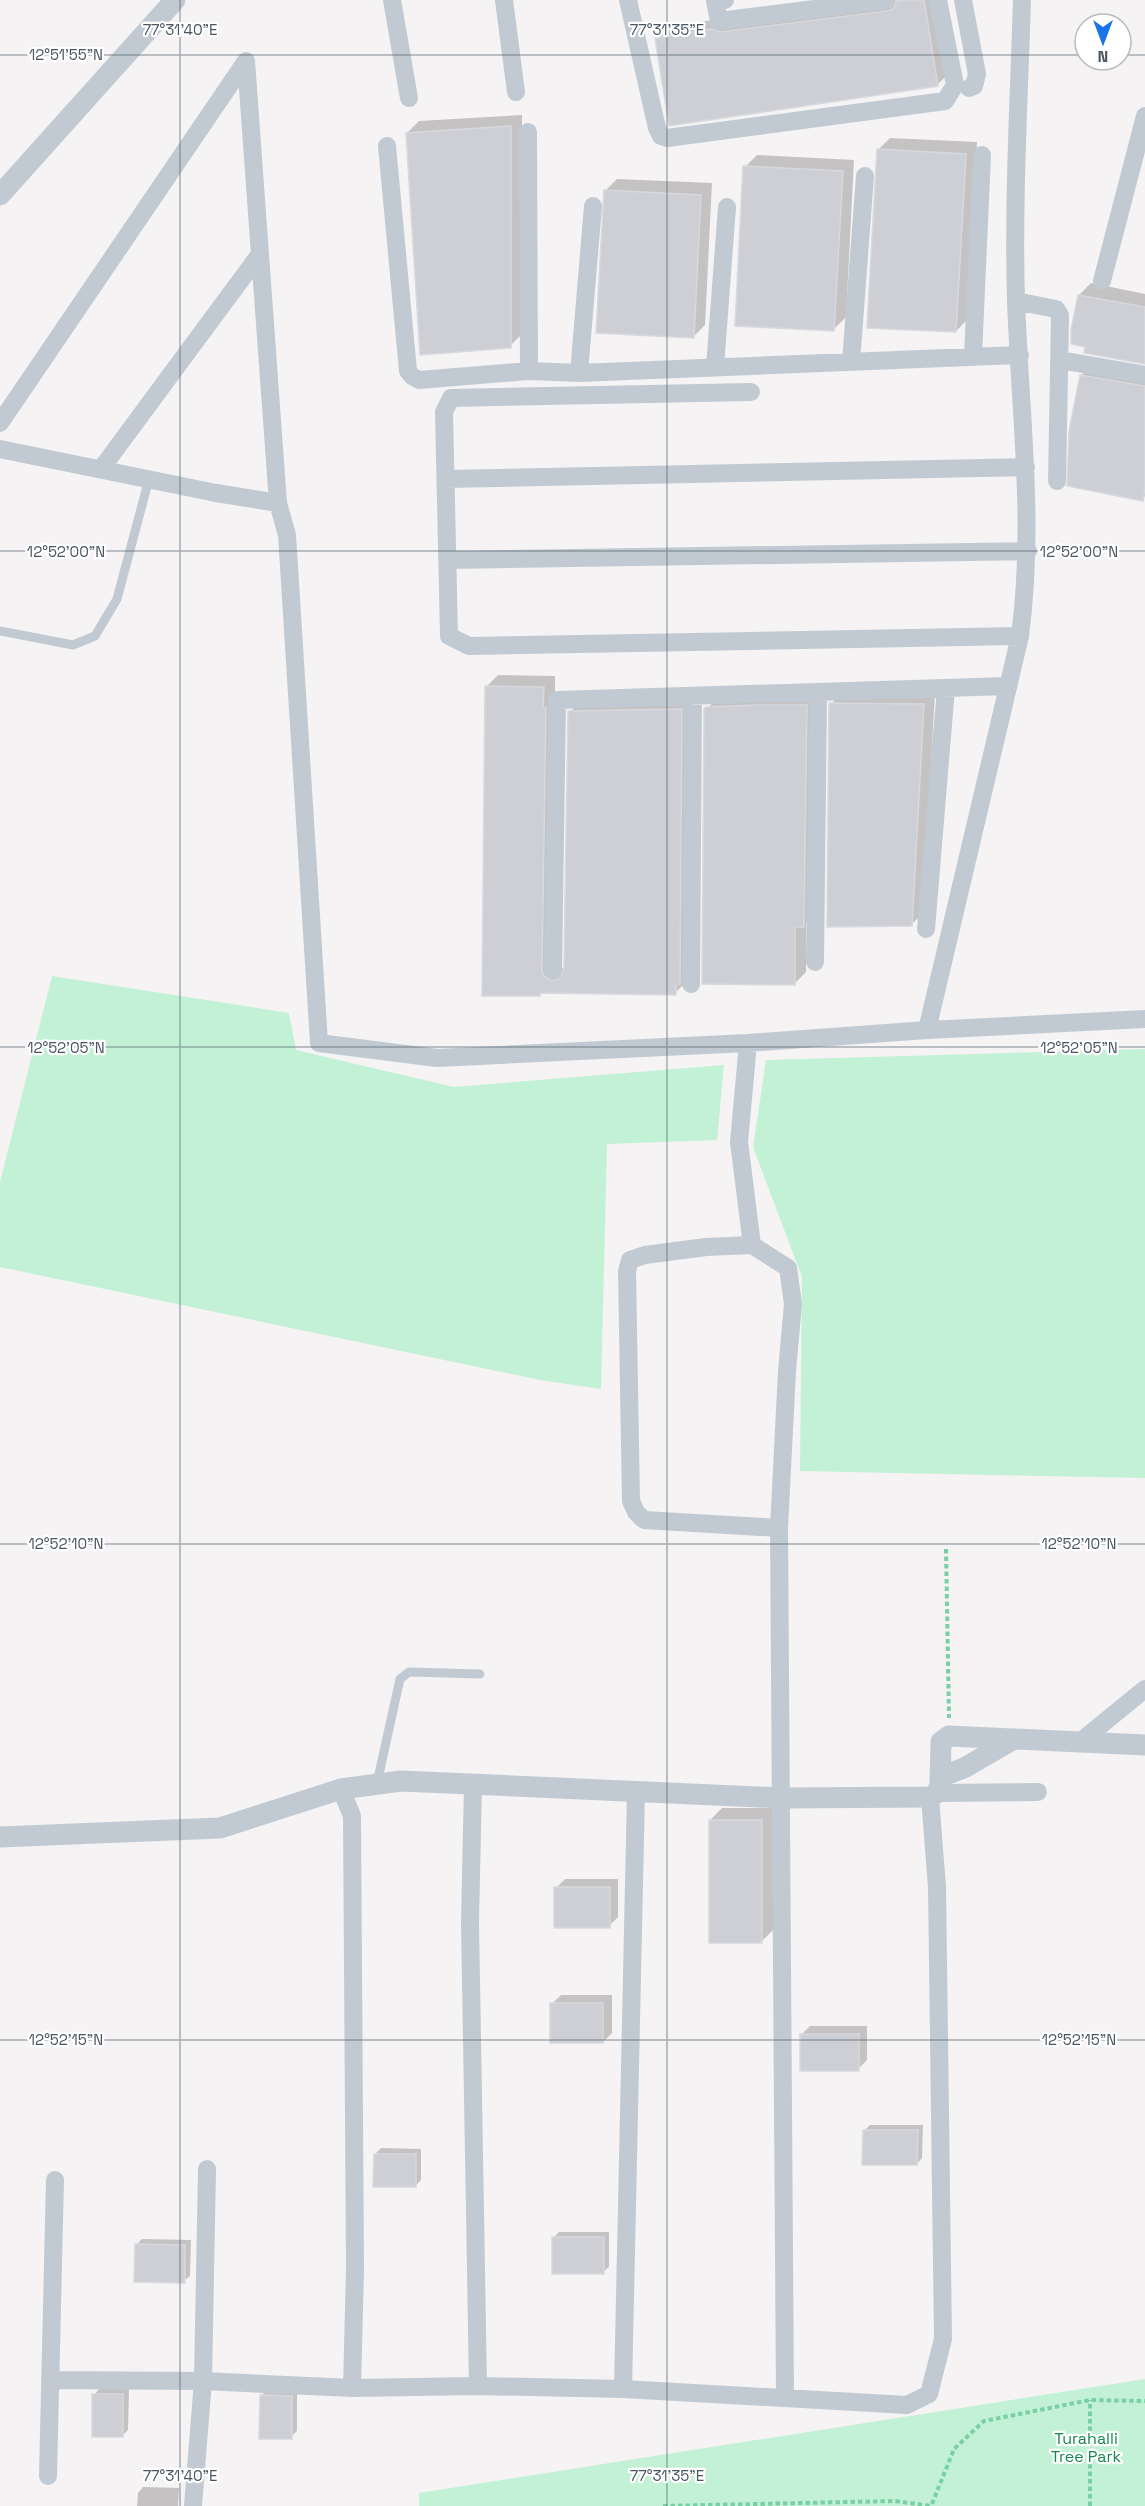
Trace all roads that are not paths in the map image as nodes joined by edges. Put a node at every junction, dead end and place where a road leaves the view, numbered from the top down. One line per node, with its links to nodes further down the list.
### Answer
1 (175, 0): 18 (street)
2 (392, 0): 12 (street)
3 (504, 0): 11 (street)
4 (628, 0): 7 (street)
5 (725, 0): 6 (street)
6 (886, 0)
7 (938, 0)
8 (963, 0): 10 (street)
9 (1022, 0): 23 (street)
10 (969, 88)
11 (516, 92)
12 (409, 98)
13 (1145, 116): 22 (street)
14 (528, 132): 29 (street)
15 (387, 146): 29 (street)
16 (982, 154): 25 (street)
17 (865, 176): 27 (street)
18 (0, 195)
19 (593, 206): 30 (street)
20 (727, 207): 28 (street)
21 (260, 254): 33 (street); 36 (street); 40 (street)
22 (1102, 281)
23 (1016, 301): 24 (street); 26 (street)
24 (1020, 355): 25 (street); 35 (street)
25 (973, 356): 27 (street)
26 (1060, 360): 31 (street); 39 (street)
27 (851, 362): 28 (street)
28 (715, 367): 30 (street)
29 (529, 371): 30 (street)
30 (579, 373)
31 (1145, 375)
32 (751, 392): 38 (street)
33 (0, 423)
34 (0, 449): 36 (street)
35 (1026, 467): 38 (street); 41 (street)
36 (101, 469): 37 (street)
37 (149, 479): 40 (street); 43 (lane)
38 (446, 479): 42 (street)
39 (1057, 481)
40 (278, 503): 55 (street)
41 (1028, 551): 42 (street); 44 (street)
42 (448, 560): 44 (street)
43 (0, 632)
44 (1020, 636): 45 (street)
45 (1008, 686): 46 (street); 54 (street)
46 (946, 688): 47 (street); 49 (street)
47 (818, 693): 48 (street); 50 (street)
48 (693, 697): 51 (street); 52 (street)
49 (926, 929)
50 (814, 962)
51 (553, 970)
52 (691, 984)
53 (1145, 1018): 54 (street)
54 (927, 1030): 55 (street)
55 (748, 1043): 56 (street)
56 (752, 1245): 57 (street); 57 (street)
57 (780, 1528): 69 (street)
58 (480, 1674): 63 (lane)
59 (1145, 1689): 61 (street)
60 (1014, 1739): 61 (street); 66 (street); 66 (street)
61 (1080, 1742): 62 (street)
62 (1145, 1745)
63 (376, 1784): 64 (street); 65 (street)
64 (473, 1784): 67 (street); 75 (street)
65 (341, 1789): 70 (street); 76 (street)
66 (935, 1789): 68 (street); 69 (street); 78 (street)
67 (636, 1792): 69 (street); 77 (street)
68 (1038, 1792)
69 (782, 1798): 78 (street)
70 (0, 1837)
71 (207, 2169): 74 (street)
72 (55, 2180): 73 (street)
73 (50, 2380): 74 (street); 79 (street)
74 (203, 2381): 76 (street); 80 (street)
75 (478, 2386): 76 (street); 77 (street)
76 (352, 2388)
77 (623, 2389): 78 (street)
78 (785, 2398)
79 (48, 2476)
80 (193, 2506)

